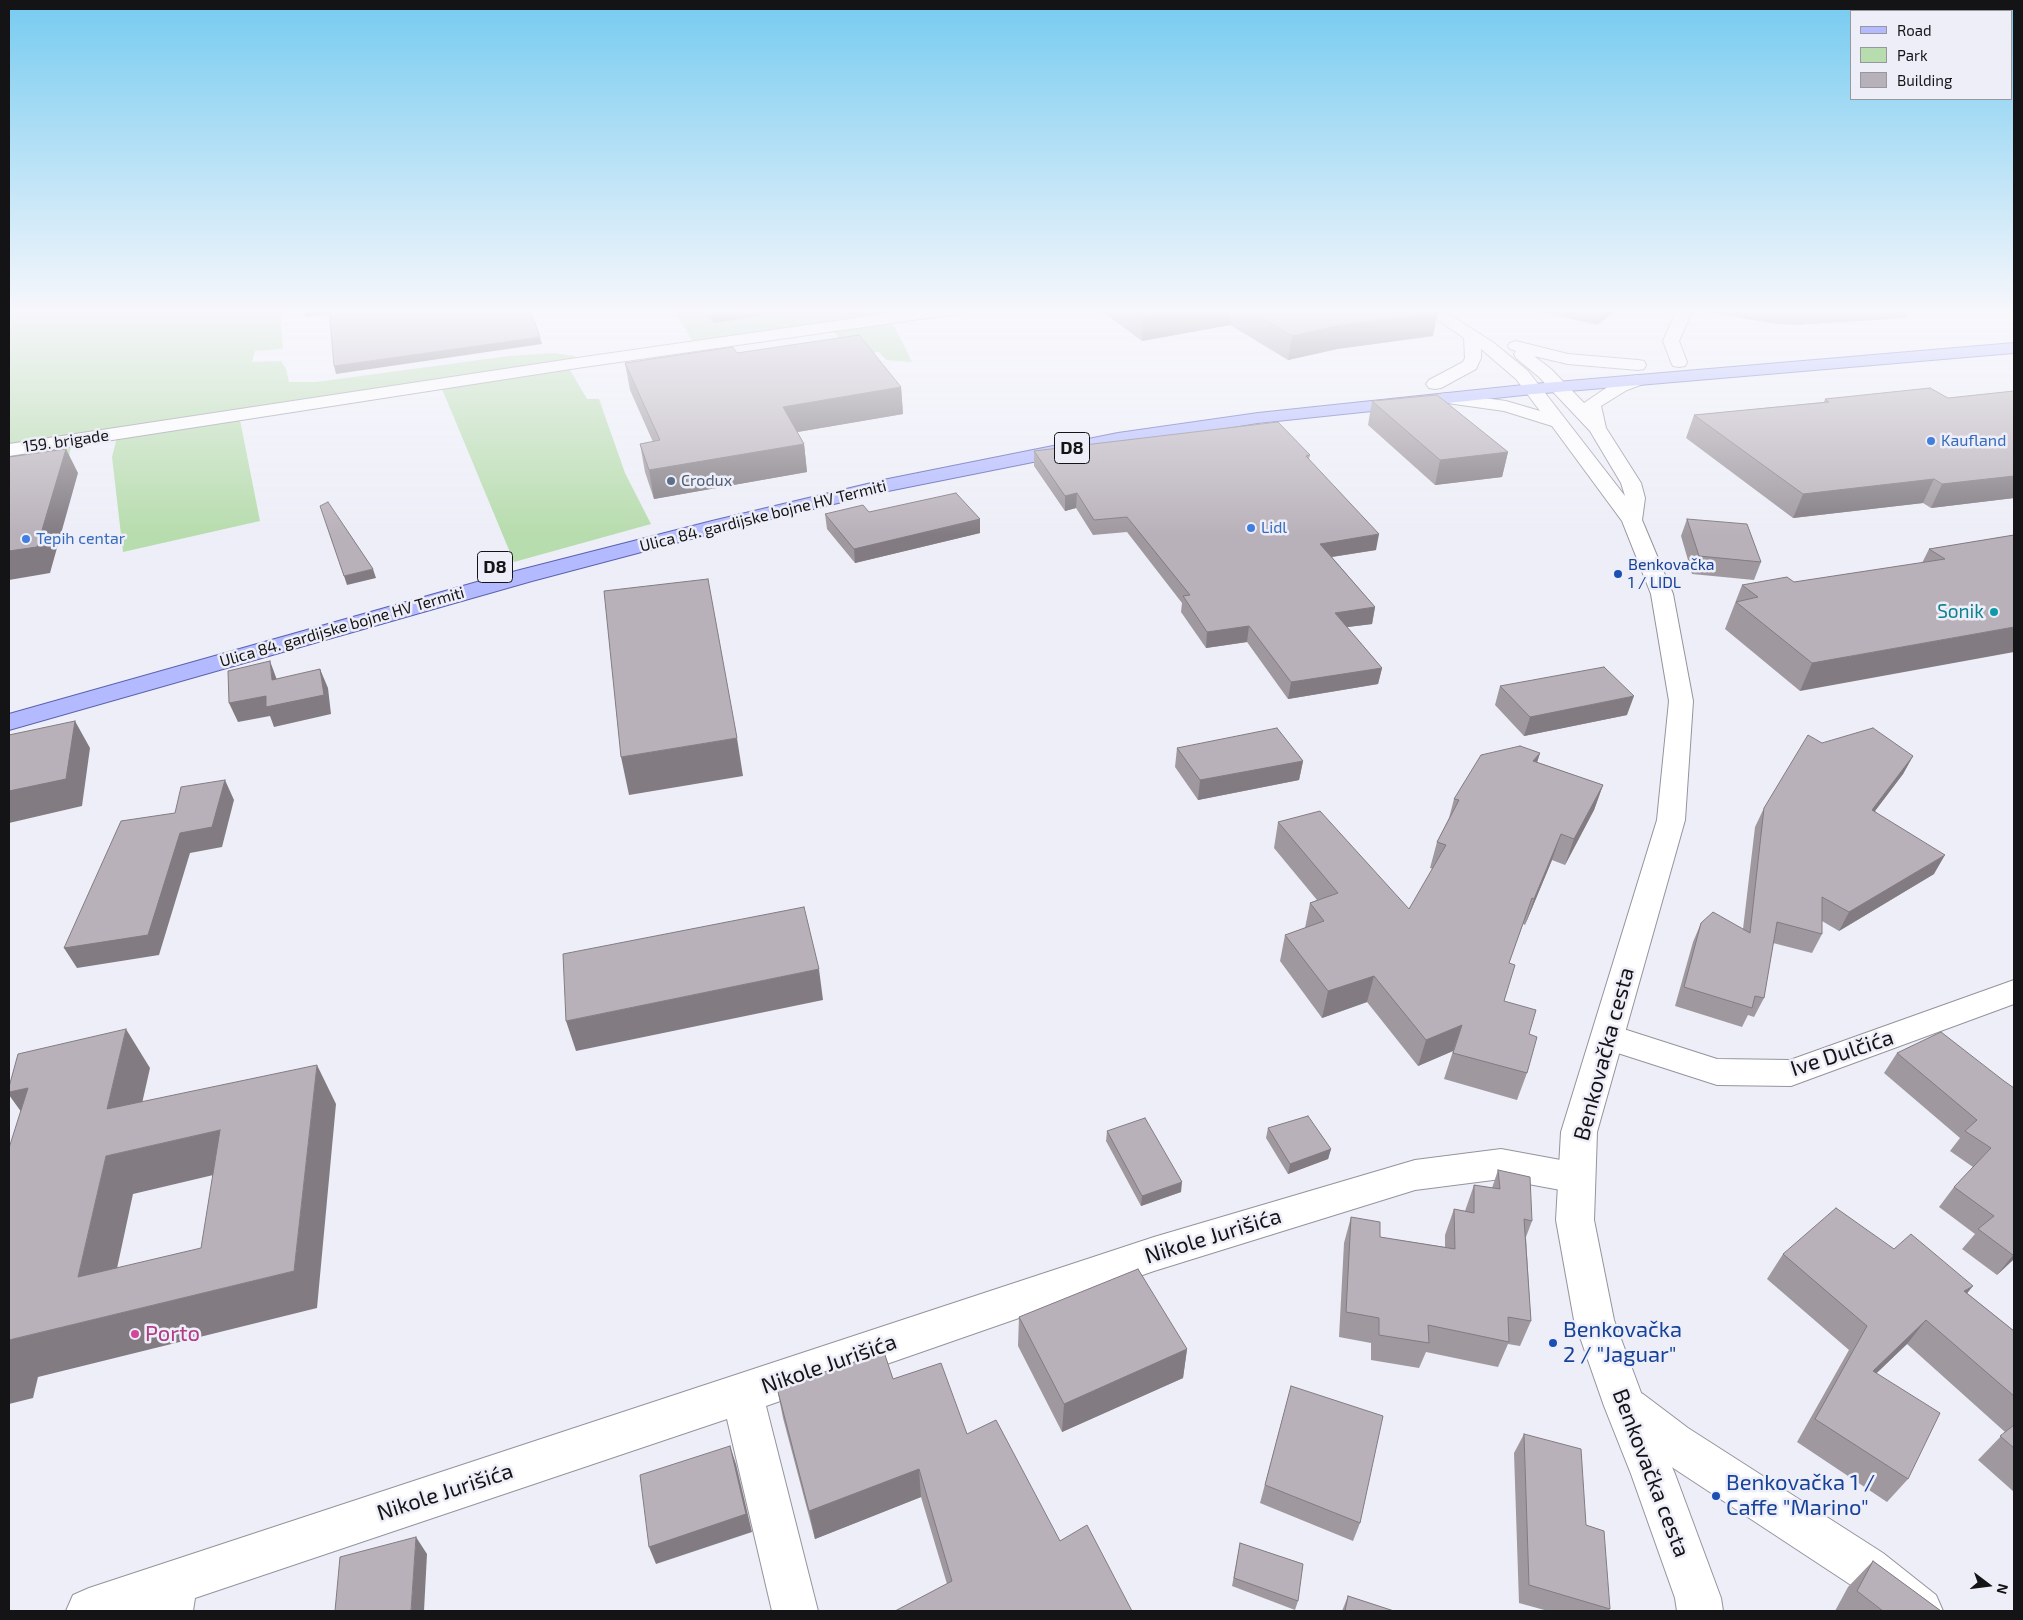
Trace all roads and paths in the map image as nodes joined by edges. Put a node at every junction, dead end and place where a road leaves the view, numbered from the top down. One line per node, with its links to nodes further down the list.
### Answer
1 (436, 385): 12 (main road, 159. brigade)
2 (1447, 385): 9 (main road)
3 (1502, 385): 9 (main road, Ulica 84. gardijske bojne HV Termiti / D8)
4 (1529, 385): 10 (main road, Benkovačka cesta)
5 (1547, 385): 8 (main road, D8)
6 (1566, 385): 8 (main road, D8)
7 (1623, 385): 11 (main road)
8 (1557, 386): 11 (main road, Benkovačka cesta)
9 (1441, 391): 10 (main road); 14 (main road, Ulica 84. gardijske bojne HV Termiti / D8); 15 (main road, Ulica 84. gardijske bojne HV Termiti / D8)
10 (1560, 423): 13 (main road, Benkovačka cesta)
11 (1598, 428): 13 (main road, Benkovačka cesta)
12 (9, 450)
13 (1632, 520): 17 (main road, Benkovačka cesta)
14 (9, 703)
15 (9, 722)
16 (2014, 992): 17 (main road, Ive Dulčića)
17 (1608, 1037): 18 (main road, Benkovačka cesta)
18 (1577, 1178): 19 (main road, Nikole Jurišića); 20 (main road, Benkovačka cesta)
19 (742, 1394): 21 (main road, Nikole Jurišića); 23 (main road)
20 (1625, 1406): 24 (main road, Benkovačka cesta); 25 (main road)
21 (172, 1598): 22 (main road, Nikole Jurišića)
22 (89, 1611)
23 (795, 1611)
24 (1700, 1611)
25 (1920, 1611)

